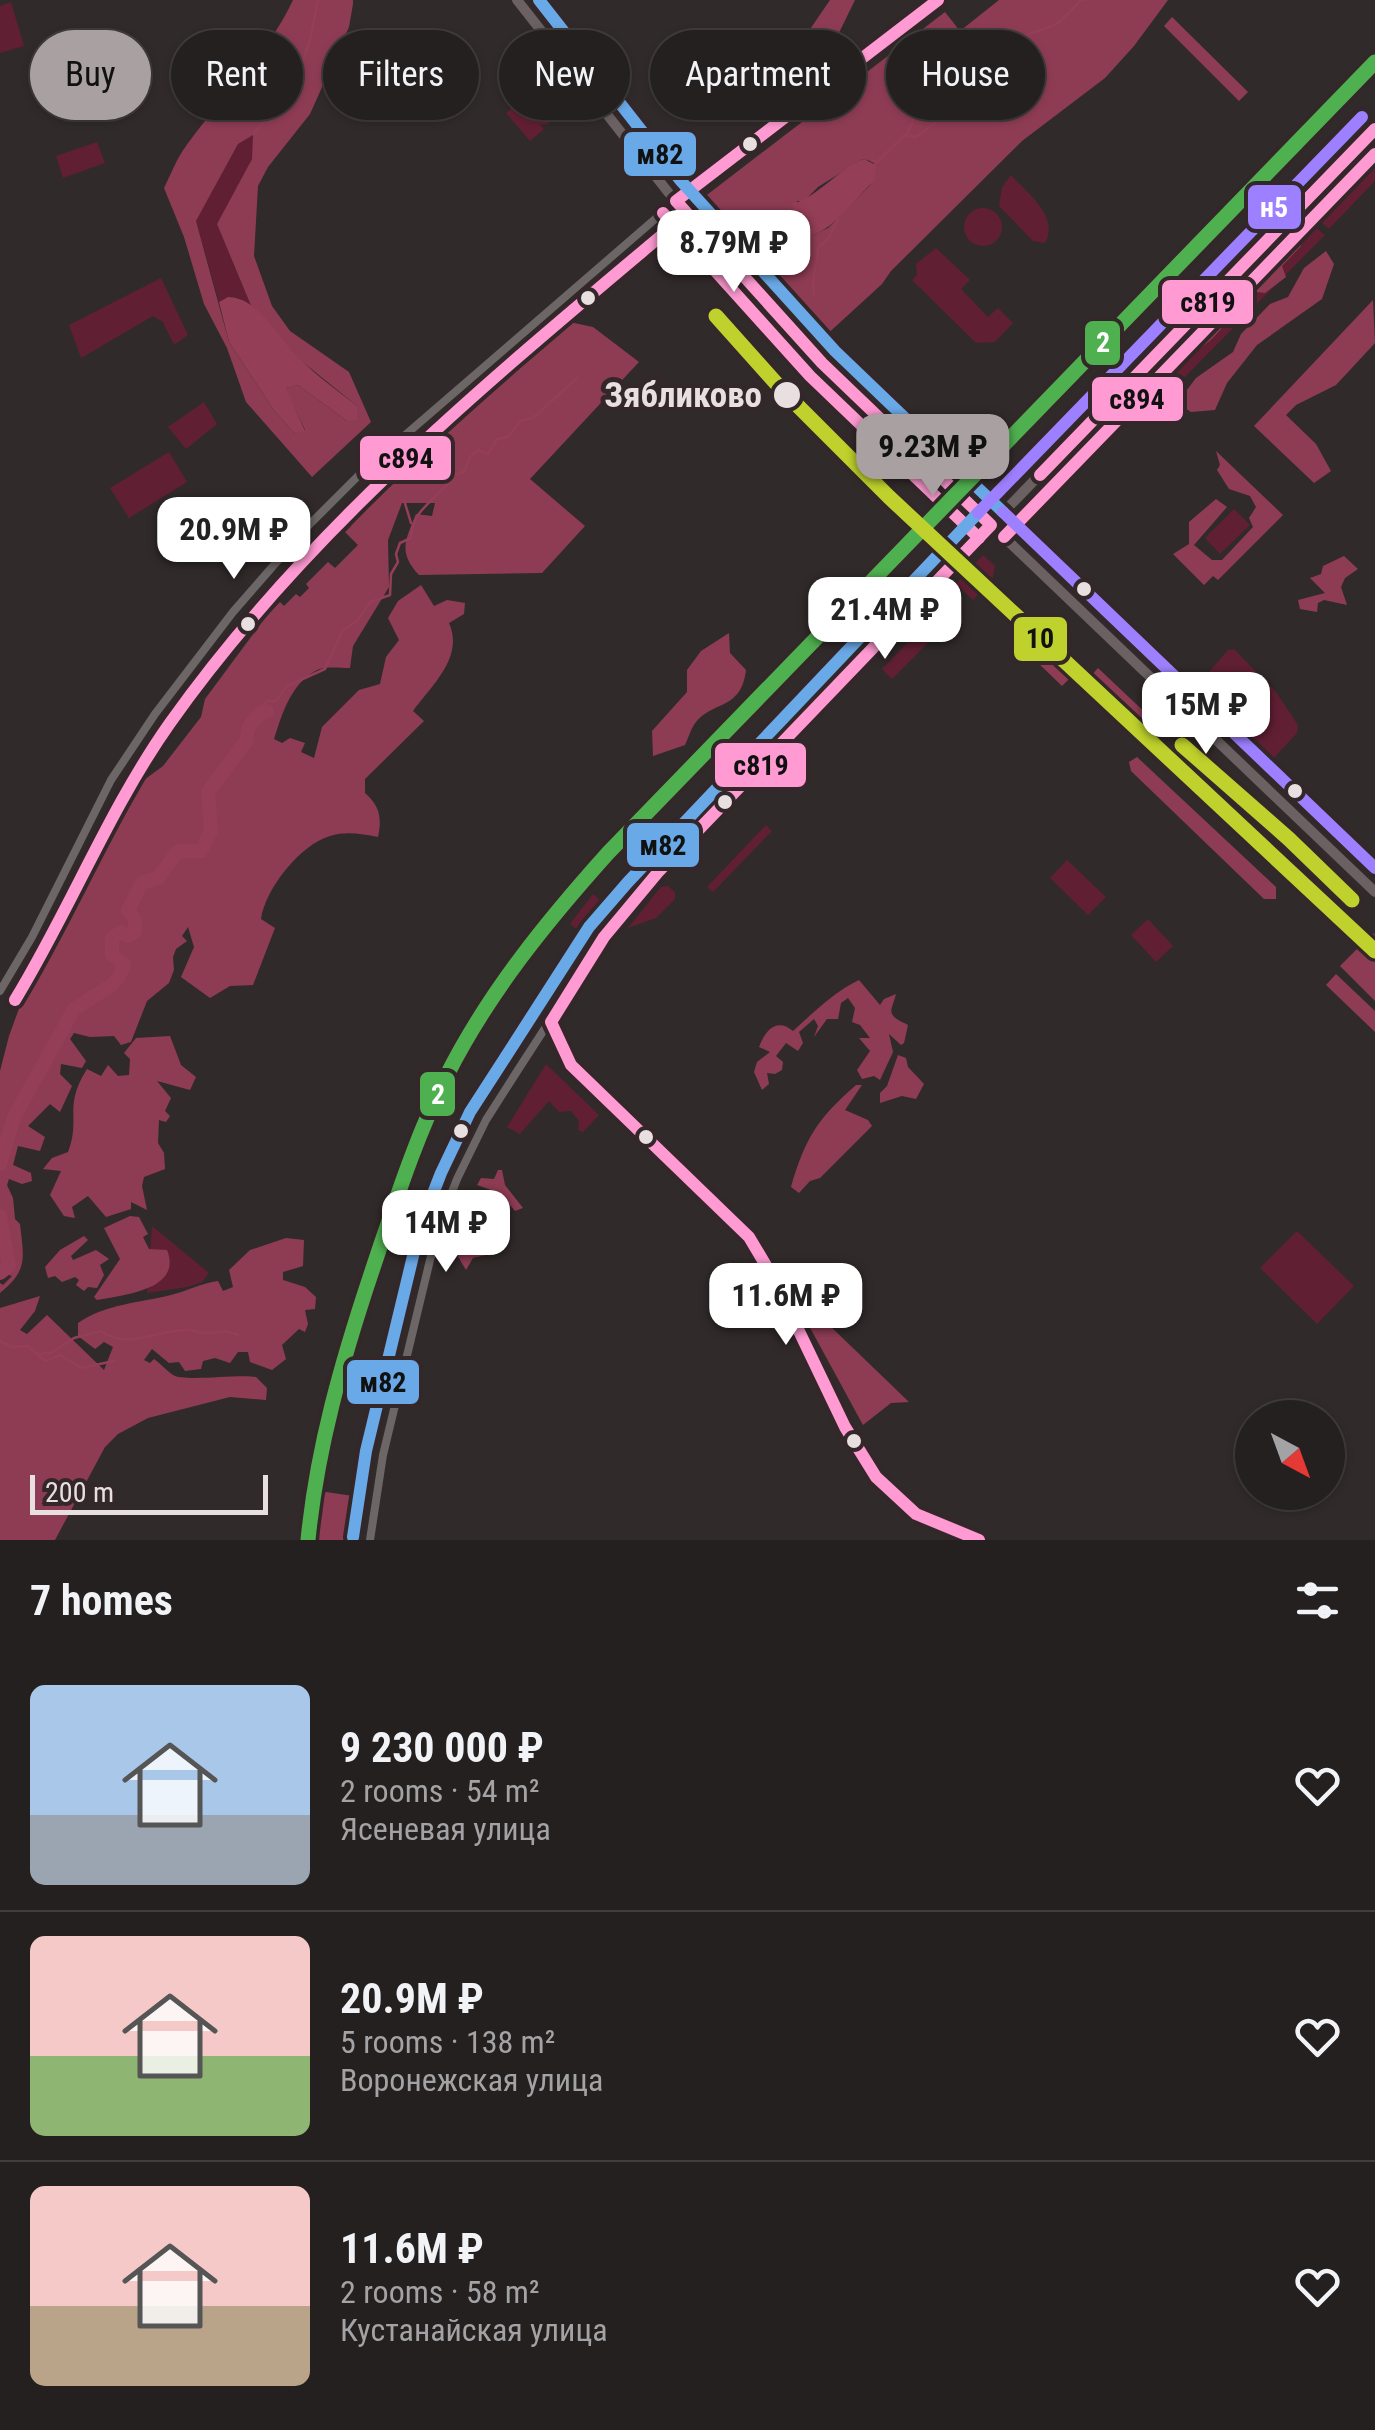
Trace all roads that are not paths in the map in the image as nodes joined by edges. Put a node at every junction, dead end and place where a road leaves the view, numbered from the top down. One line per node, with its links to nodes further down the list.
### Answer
1 (517, 0): 4 (main road)
2 (938, 0): 4 (street)
3 (1375, 129): 5 (main road)
4 (676, 201): 5 (main road); 7 (street)
5 (991, 525): 6 (main road); 8 (street)
6 (1375, 892)
7 (0, 991)
8 (551, 1022): 9 (street); 10 (street)
9 (370, 1540)
10 (979, 1540)

